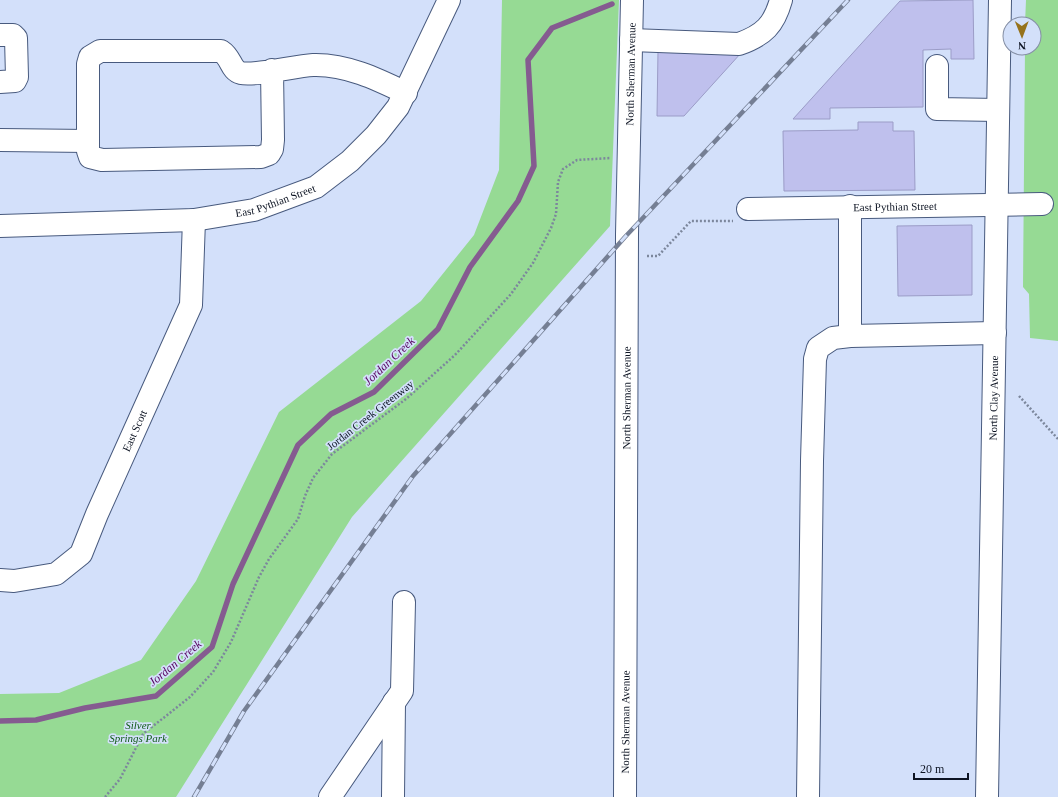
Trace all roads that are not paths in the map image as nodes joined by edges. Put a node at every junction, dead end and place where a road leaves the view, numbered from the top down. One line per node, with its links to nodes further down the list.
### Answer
1 (449, 0): 10 (street, East Pythian Street)
2 (632, 0): 6 (street, North Sherman Avenue)
3 (781, 0): 6 (street)
4 (1000, 0): 11 (street, North Clay Avenue)
5 (0, 35): 9 (street)
6 (631, 40): 27 (street, North Sherman Avenue)
7 (937, 66): 11 (street)
8 (272, 70): 10 (street); 13 (street); 13 (street)
9 (0, 82)
10 (406, 93): 18 (street, East Pythian Street)
11 (998, 110): 14 (street, North Clay Avenue)
12 (0, 140): 13 (street)
13 (88, 141)
14 (996, 204): 15 (street, East Pythian Street); 16 (street, East Pythian Street); 20 (street, North Clay Avenue)
15 (1042, 204)
16 (850, 206): 17 (street, East Pythian Street); 21 (street)
17 (748, 209)
18 (194, 220): 19 (street, East Pythian Street); 22 (street, East Scott)
19 (0, 226)
20 (995, 332): 21 (street); 29 (street, North Clay Avenue)
21 (850, 336): 28 (street)
22 (0, 580)
23 (404, 602): 24 (street)
24 (394, 702): 25 (street); 26 (street)
25 (330, 797)
26 (393, 797)
27 (625, 797)
28 (808, 797)
29 (987, 797)

